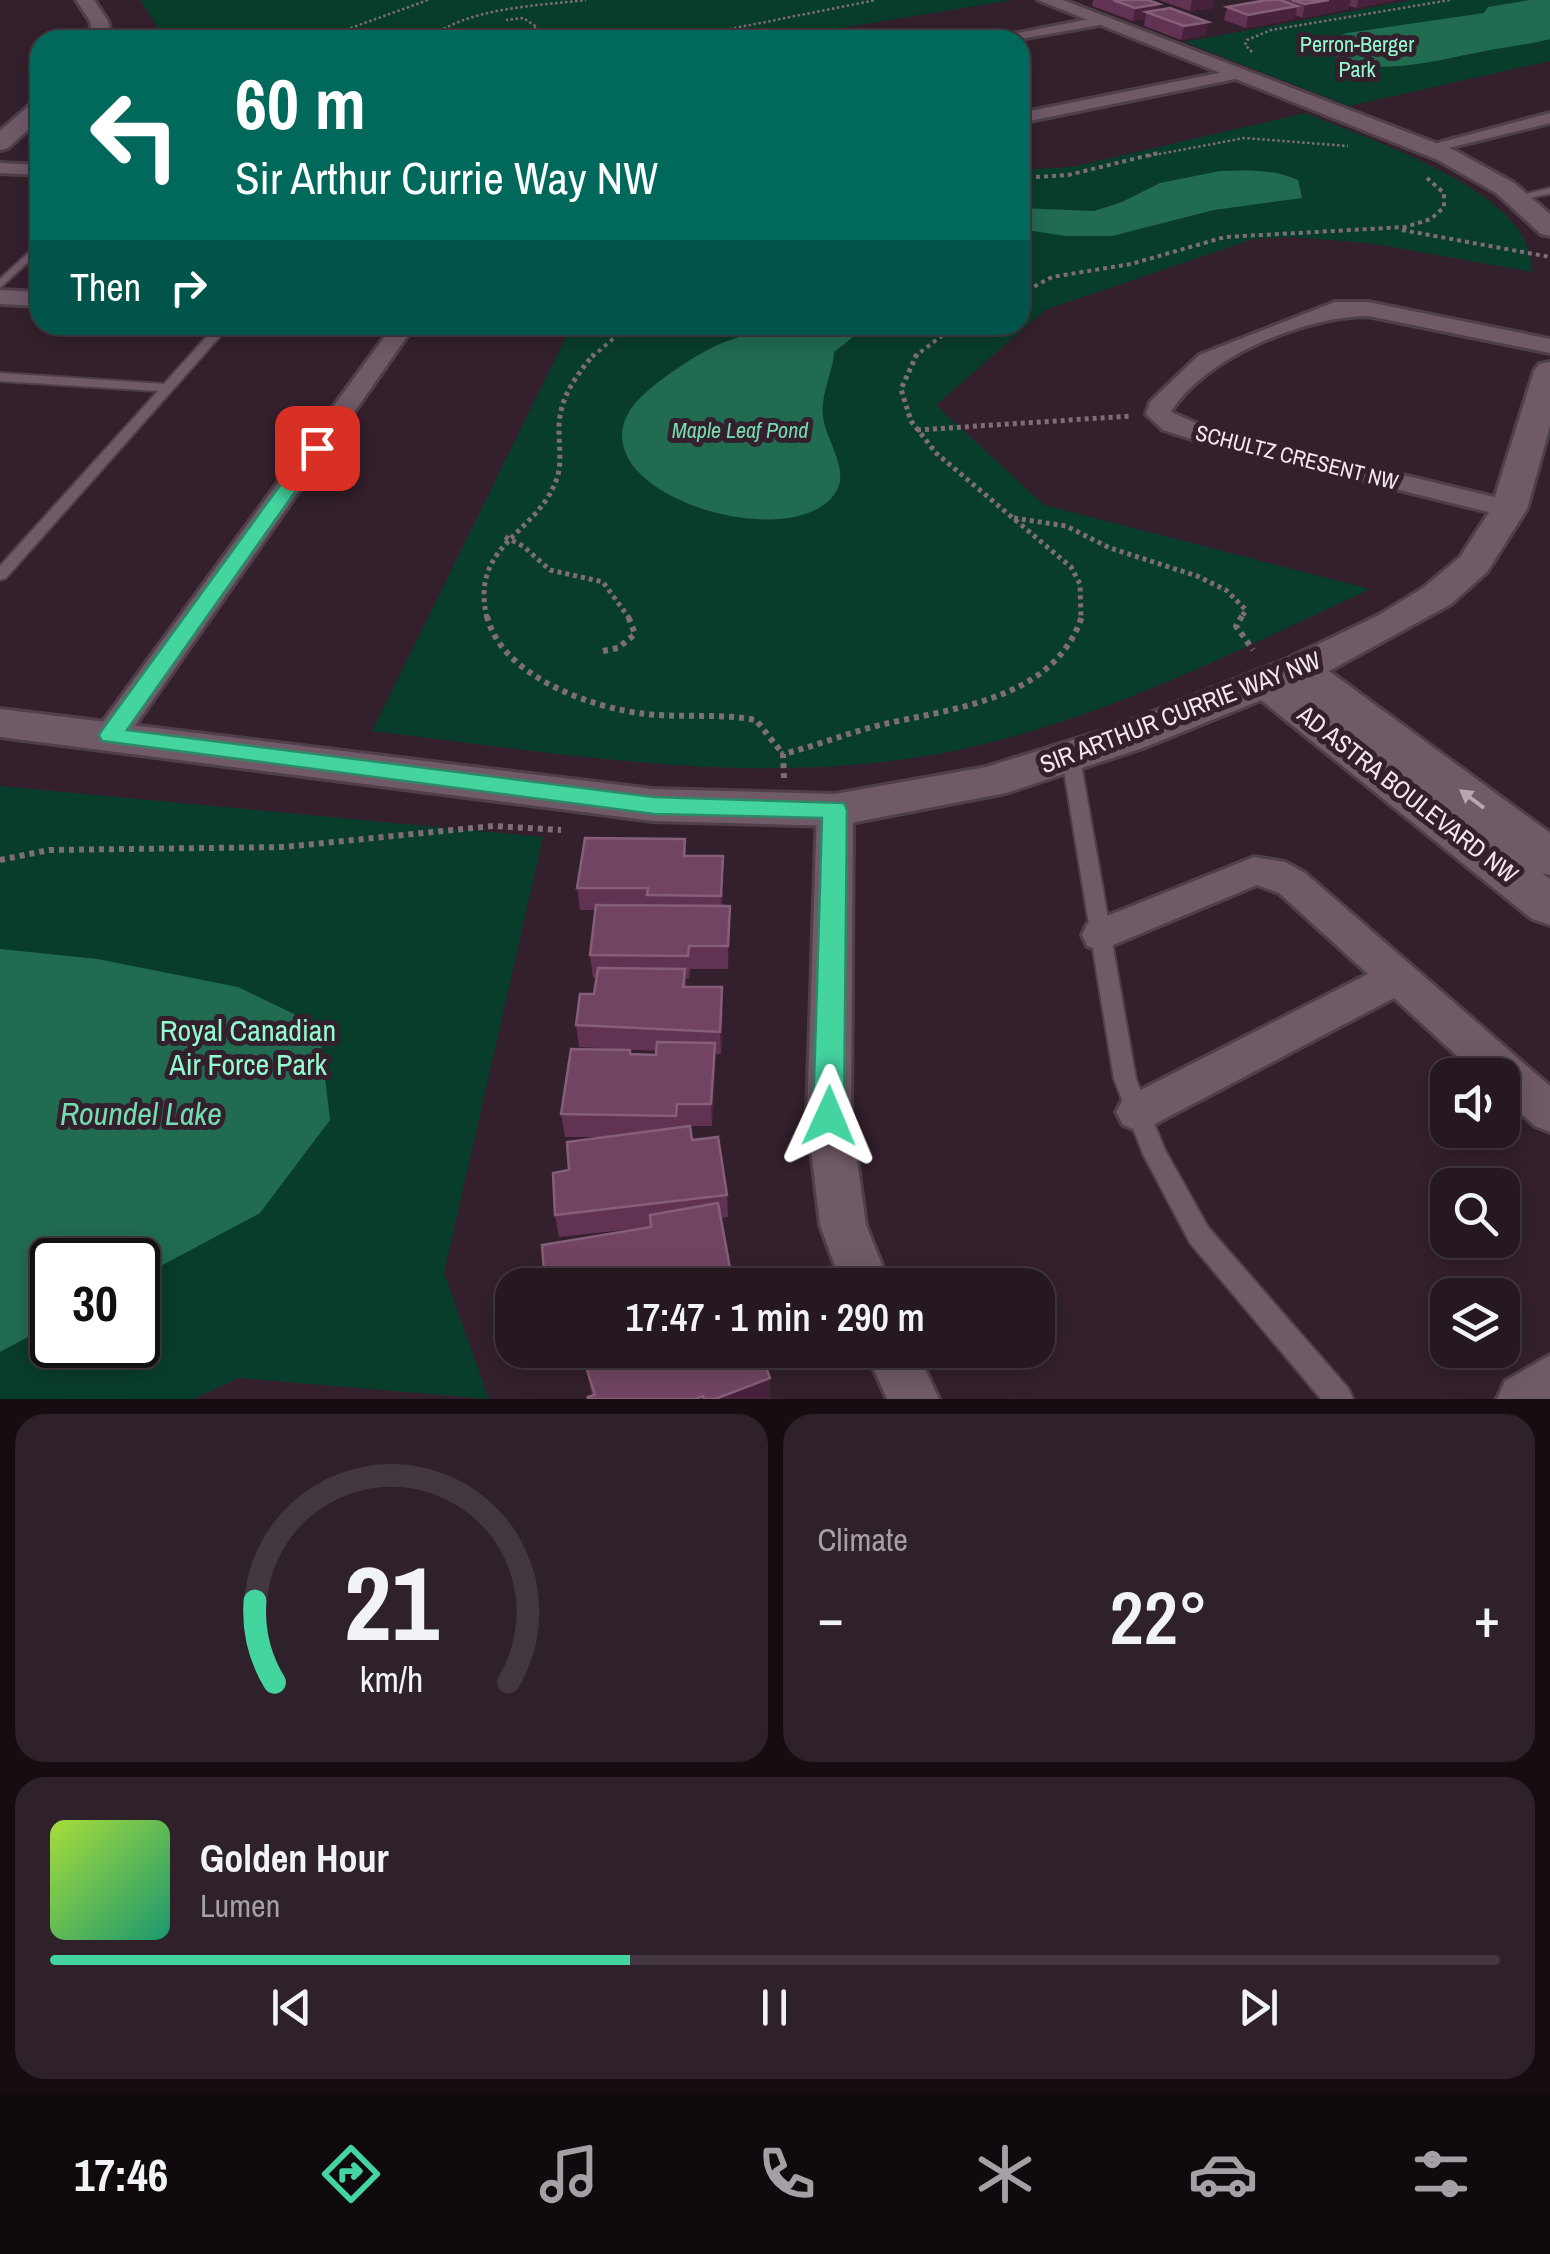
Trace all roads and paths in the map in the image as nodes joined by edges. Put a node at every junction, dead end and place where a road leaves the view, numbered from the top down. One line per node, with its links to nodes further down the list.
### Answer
1 (84, 0): 14 (street)
2 (428, 0): 13 (path)
3 (586, 0): 7 (path)
4 (876, 0): 17 (path)
5 (1047, 0): 12 (street)
6 (1450, 0): 19 (path)
7 (533, 8): 8 (path); 9 (path)
8 (524, 10): 9 (path); 10 (path)
9 (513, 12): 15 (path)
10 (523, 18): 11 (path); 16 (path)
11 (506, 20)
12 (1100, 20): 18 (street); 20 (street)
13 (348, 29)
14 (101, 30)
15 (441, 30)
16 (531, 30)
17 (725, 30)
18 (1030, 32)
19 (1260, 57)
20 (1240, 74): 21 (street); 26 (street)
21 (1030, 116)
22 (30, 117): 24 (street)
23 (1550, 118): 26 (street)
24 (0, 143)
25 (1356, 147): 30 (path)
26 (1428, 148): 32 (street)
27 (0, 168): 28 (street)
28 (30, 170)
29 (1417, 172): 34 (path)
30 (1030, 178)
31 (1550, 192): 32 (lane)
32 (1517, 197): 33 (street)
33 (1550, 228)
34 (1390, 229): 36 (path); 38 (path)
35 (30, 254): 37 (lane)
36 (1550, 257)
37 (0, 285)
38 (1030, 288)
39 (0, 297): 40 (street)
40 (30, 298)
41 (215, 335): 48 (lane)
42 (397, 335): 58 (street)
43 (616, 335): 53 (path)
44 (941, 335): 50 (path)
45 (1550, 346): 49 (street)
46 (1550, 371): 51 (street, SIR ARTHUR CURRIE WAY NW)
47 (0, 377): 48 (lane)
48 (169, 388): 54 (lane)
49 (1158, 414): 50 (path); 51 (street, SCHULTZ CRESENT NW)
50 (916, 430): 52 (path)
51 (1509, 509): 56 (street, SIR ARTHUR CURRIE WAY NW)
52 (1013, 517): 56 (path); 59 (path)
53 (506, 537): 55 (path); 59 (path)
54 (0, 575)
55 (603, 651)
56 (1273, 667): 60 (street, SIR ARTHUR CURRIE WAY NW); 64 (street, AD ASTRA BOULEVARD NW, one-way to 56); 66 (street, AD ASTRA BOULEVARD NW)
57 (0, 724): 58 (street, SIR ARTHUR CURRIE WAY NW)
58 (111, 735): 62 (street, SIR ARTHUR CURRIE WAY NW)
59 (784, 754): 61 (path)
60 (1071, 758): 62 (street, SIR ARTHUR CURRIE WAY NW); 67 (lane)
61 (784, 789)
62 (835, 810): 71 (street)
63 (569, 831): 65 (path)
64 (1550, 858)
65 (0, 860)
66 (1550, 906)
67 (1101, 935): 68 (street); 69 (lane)
68 (1398, 977): 69 (street); 70 (street)
69 (1138, 1112): 75 (lane)
70 (1550, 1113)
71 (859, 1268)
72 (898, 1368): 74 (street)
73 (1550, 1380): 76 (street)
74 (913, 1399)
75 (1339, 1399)
76 (1523, 1399)

